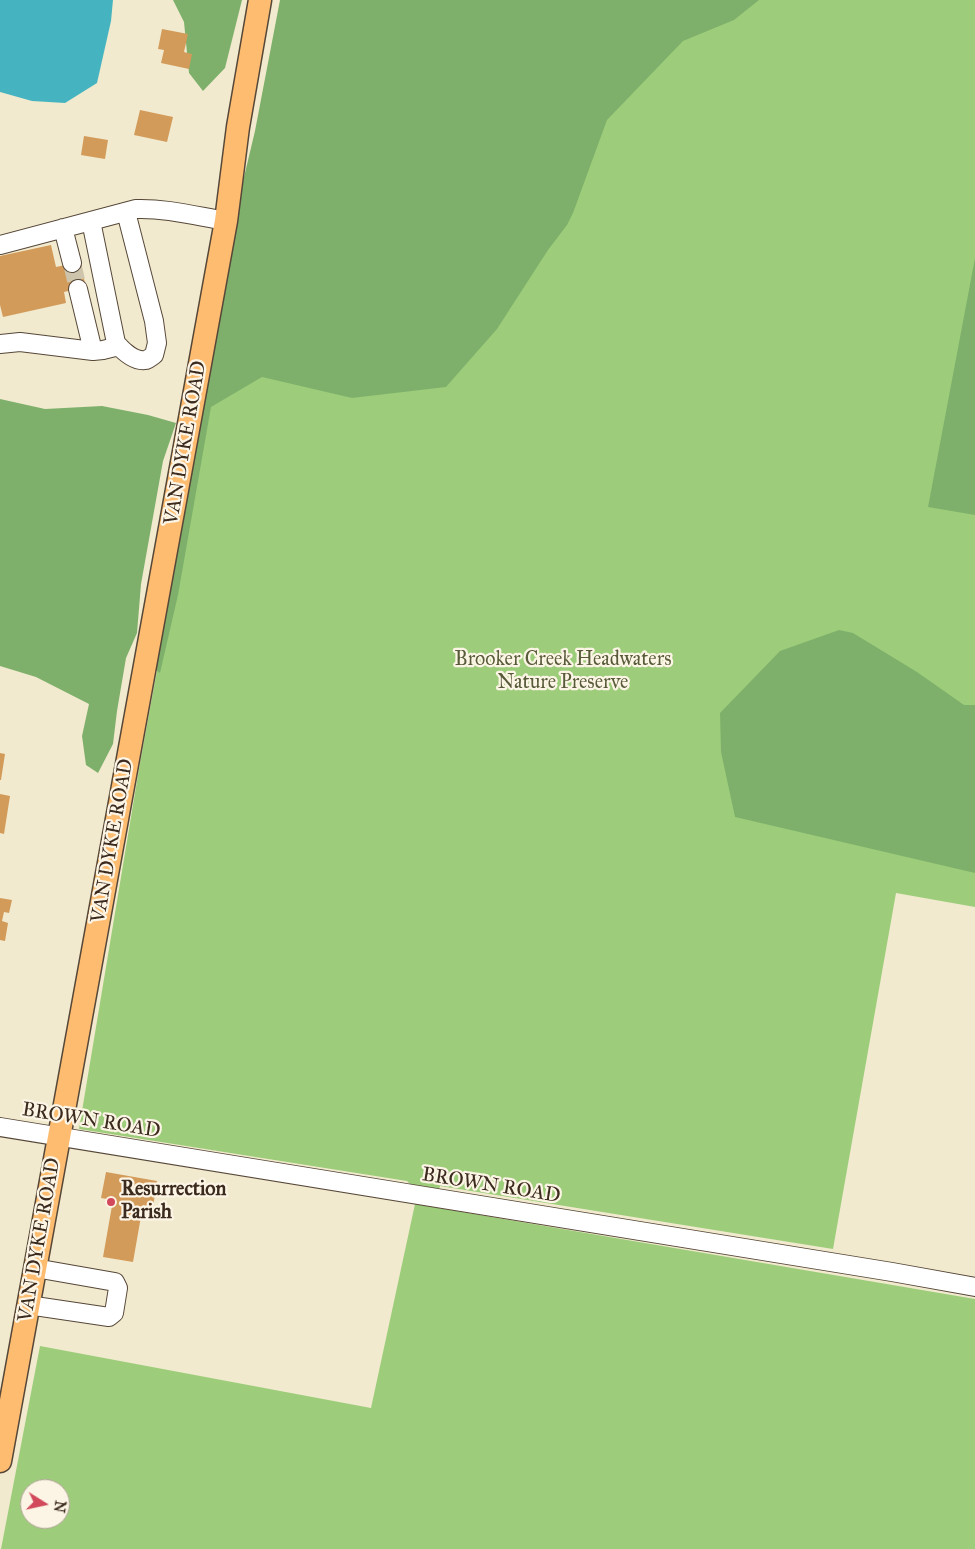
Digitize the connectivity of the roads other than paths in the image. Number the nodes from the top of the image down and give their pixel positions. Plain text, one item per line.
1 (260, 0) edge
2 (273, 0) edge
3 (126, 212) junction
4 (90, 221) junction
5 (226, 221) junction
6 (63, 228) junction
7 (0, 244) edge
8 (72, 263) tunnel mouth
9 (78, 289) tunnel mouth
10 (0, 344) edge
11 (119, 346) junction
12 (93, 351) junction
13 (0, 1127) edge
14 (59, 1137) junction
15 (35, 1268) junction
16 (975, 1287) edge
17 (28, 1305) junction
18 (0, 1461) edge

1 - 5 main road, VAN DYKE ROAD
2 - 5 main road, VAN DYKE ROAD
3 - 4 street
3 - 5 street
3 - 11 street
4 - 6 street
4 - 11 street
5 - 14 main road, VAN DYKE ROAD
6 - 7 street
6 - 8 street
9 - 12 street
10 - 12 street
11 - 12 street
13 - 14 street, BROWN ROAD
14 - 15 main road, VAN DYKE ROAD
14 - 16 street, BROWN ROAD
15 - 17 main road, VAN DYKE ROAD
15 - 17 street
17 - 18 main road, VAN DYKE ROAD

